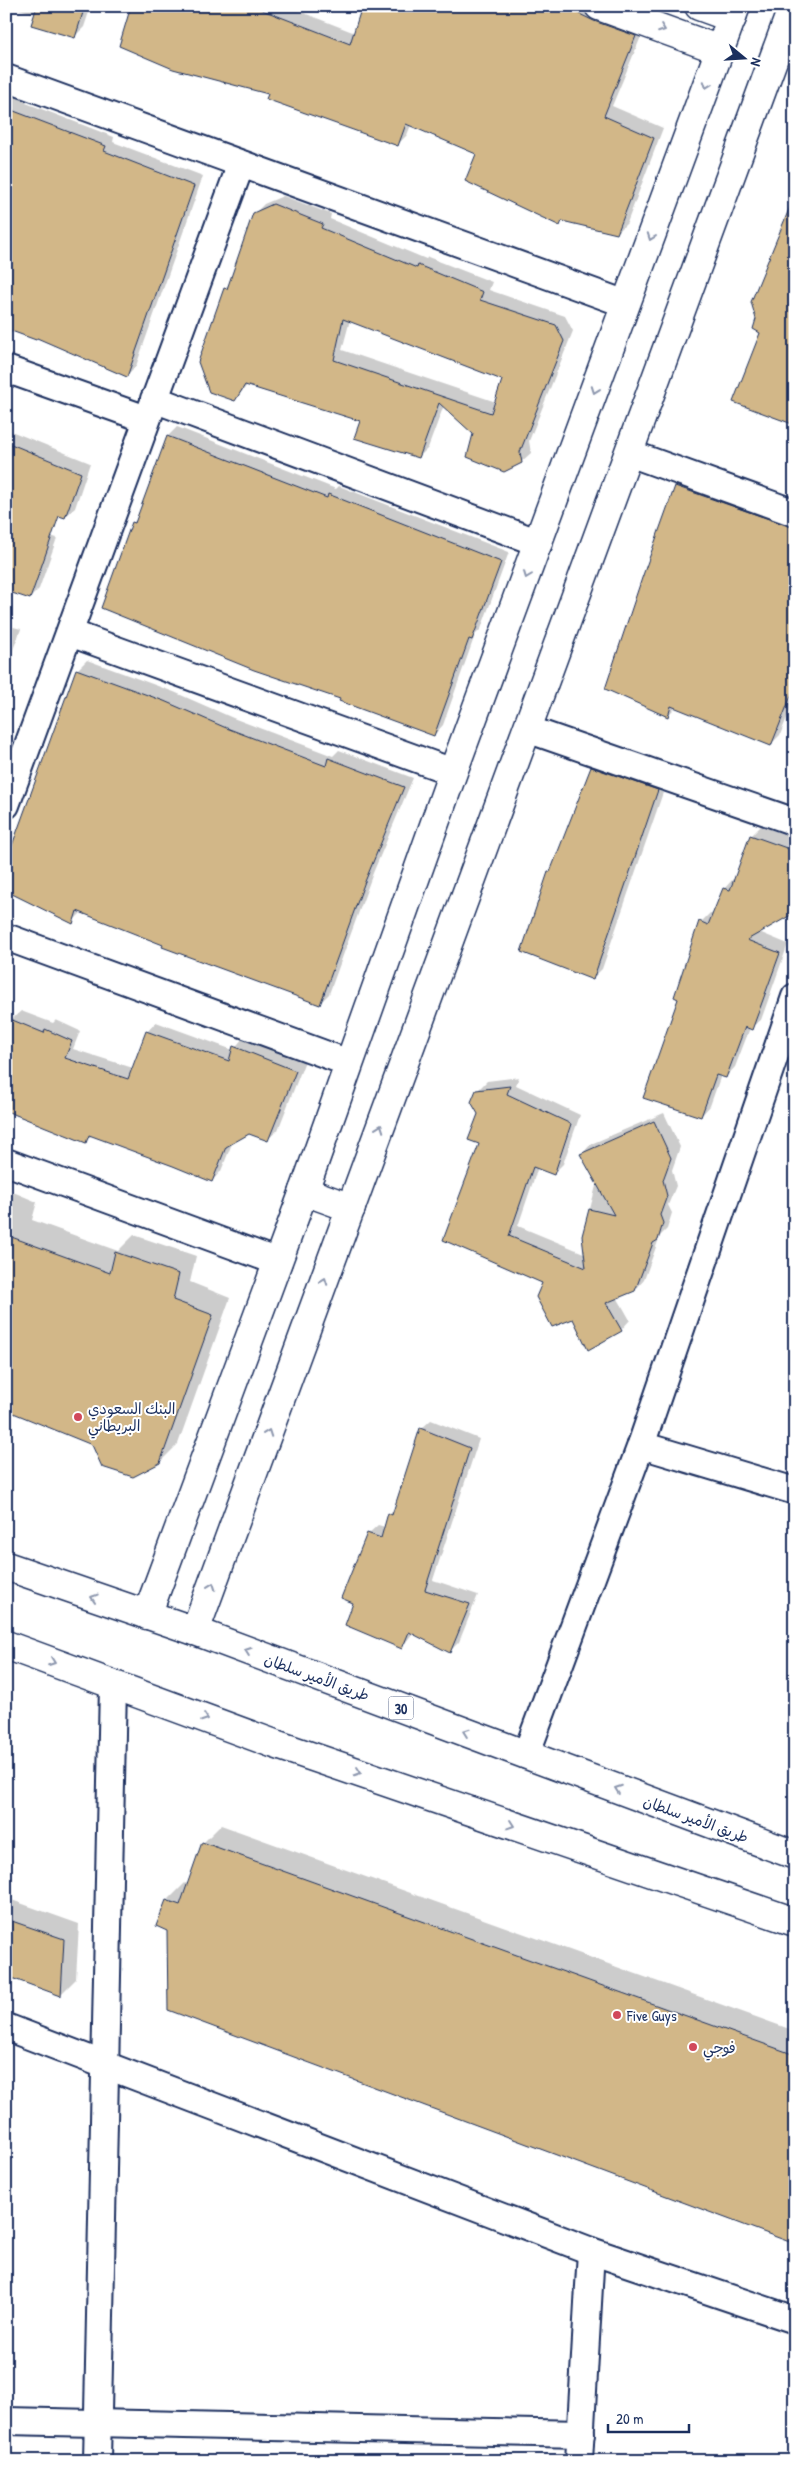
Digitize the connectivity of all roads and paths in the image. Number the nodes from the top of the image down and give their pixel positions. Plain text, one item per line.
1 (599, 6) edge
2 (699, 6) edge
3 (793, 6) edge
4 (734, 12) edge
5 (720, 50) junction
6 (6, 78) edge
7 (241, 164) junction
8 (626, 304) junction
9 (6, 369) edge
10 (150, 409) junction
11 (629, 453) junction
12 (795, 512) edge
13 (540, 543) junction
14 (70, 633) junction
15 (527, 729) junction
16 (454, 772) junction
17 (6, 804) edge
18 (795, 822) edge
19 (6, 937) edge
20 (795, 997) edge
21 (349, 1063) junction
22 (6, 1162) edge
23 (304, 1191) junction
24 (351, 1208) junction
25 (278, 1262) junction
26 (641, 1445) junction
27 (795, 1491) edge
28 (6, 1566) edge
29 (147, 1615) junction
30 (195, 1632) junction
31 (6, 1645) edge
32 (114, 1685) junction
33 (526, 1755) junction
34 (795, 1855) edge
35 (795, 1922) edge
36 (6, 2027) edge
37 (106, 2065) junction
38 (591, 2251) junction
39 (795, 2320) edge
40 (6, 2421) edge
41 (98, 2423) junction
42 (581, 2434) junction
43 (97, 2461) edge
44 (580, 2461) edge

1 -> 5 street
2 - 4 street
3 - 11 street
4 - 5 street
5 -> 8 street
6 - 7 street
7 - 8 street
7 - 10 street
8 -> 13 street
9 - 10 street
10 - 13 street
10 - 14 street
11 - 12 street
11 - 15 street
13 -> 16 street
14 - 16 street
14 - 17 street
15 - 18 street
24 -> 15 street
16 - 21 street
19 - 21 street
20 - 26 street
21 - 23 street
22 - 25 street
23 - 24 street
23 - 25 street
30 -> 24 street
25 - 29 street
26 - 27 street
26 - 33 street
29 -> 28 street, طريق الأمير سلطان / 30
29 - 30 street, طريق الأمير سلطان / 30
33 -> 30 street, طريق الأمير سلطان / 30
31 -> 32 street
32 -> 35 street
32 - 37 street
34 -> 33 street, طريق الأمير سلطان / 30
36 - 37 street
37 - 38 street
37 - 41 street
38 - 39 street
38 - 42 street
40 - 41 street
41 - 42 street
41 - 43 street
42 - 44 street

